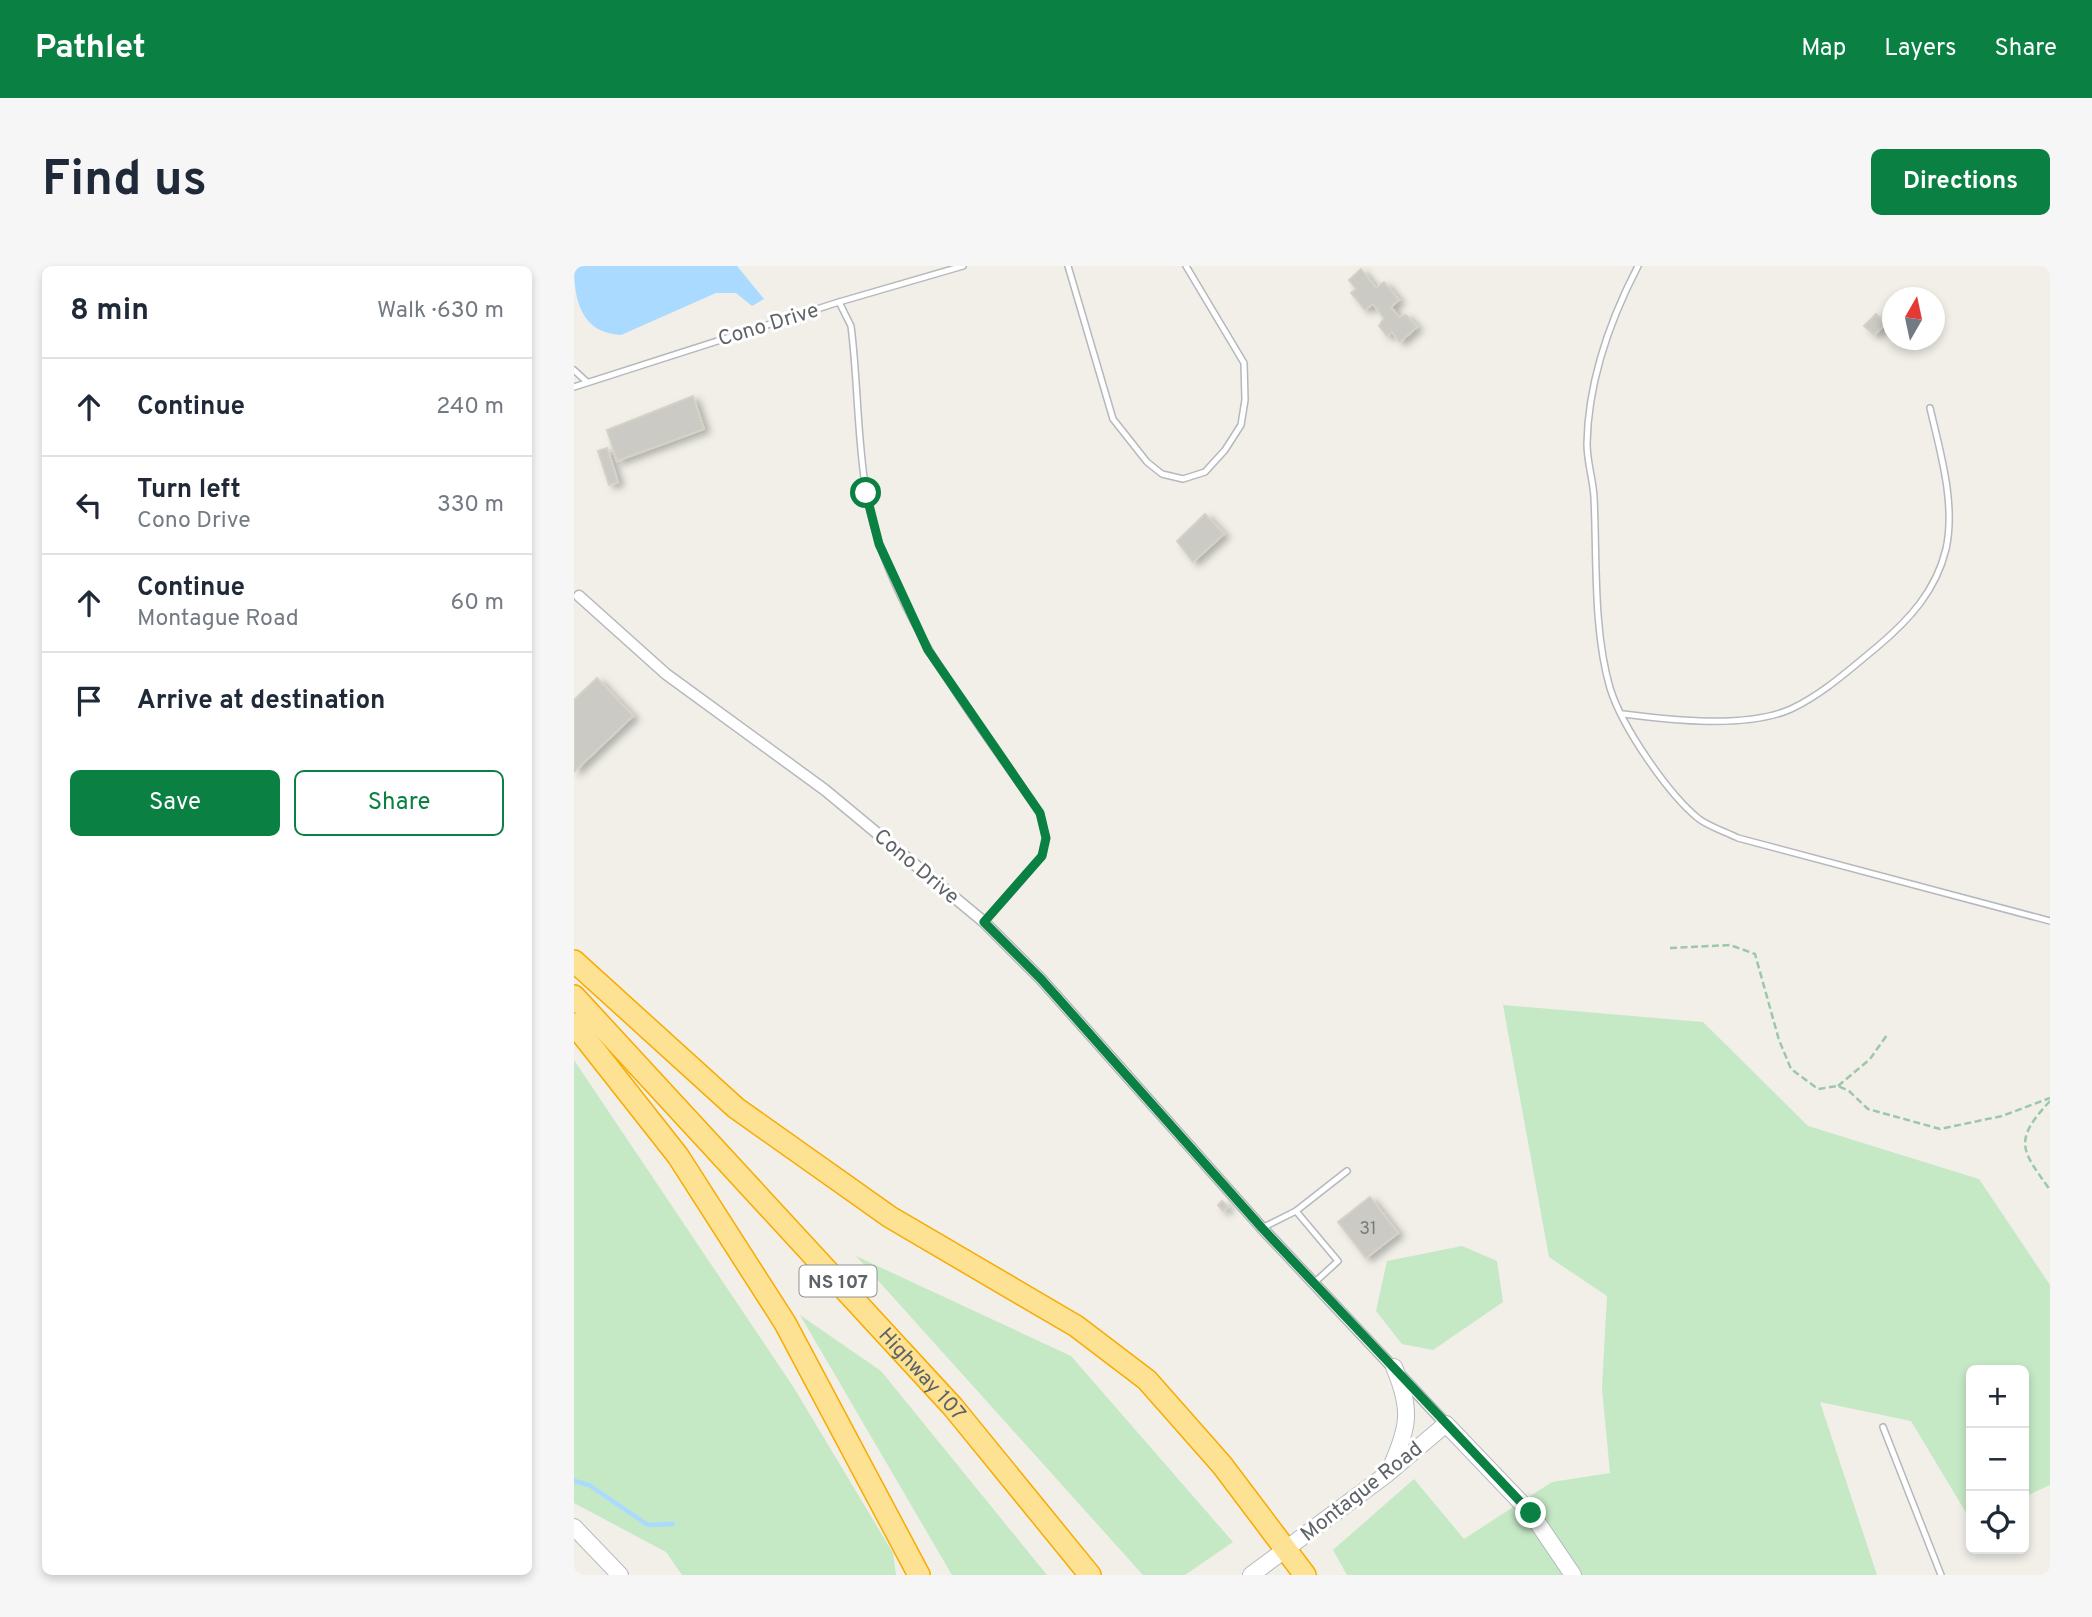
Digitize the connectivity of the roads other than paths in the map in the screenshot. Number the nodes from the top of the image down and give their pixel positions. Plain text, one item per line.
1 (963, 266) edge
2 (1068, 266) edge
3 (1186, 266) edge
4 (1638, 266) edge
5 (839, 302) junction
6 (574, 370) edge
7 (587, 382) junction
8 (574, 387) edge
9 (1930, 408) dead end
10 (576, 594) edge
11 (1623, 714) junction
12 (2050, 921) edge
13 (984, 922) junction
14 (574, 961) edge
15 (574, 996) edge
16 (574, 1024) edge
17 (1347, 1171) dead end
18 (1296, 1211) junction
19 (1262, 1228) junction
20 (1314, 1283) junction
21 (1394, 1367) junction
22 (1446, 1424) junction
23 (1883, 1427) dead end
24 (1387, 1474) junction
25 (574, 1527) edge
26 (1285, 1549) junction
27 (620, 1575) edge
28 (919, 1575) edge
29 (1090, 1575) edge
30 (1251, 1575) edge
31 (1305, 1575) edge
32 (1573, 1575) edge
33 (1941, 1575) edge

1 - 5 lane, Cono Drive
2 - 3 lane
4 - 11 lane
5 - 7 lane, Cono Drive
5 - 13 lane
6 - 7 lane
7 - 8 lane, Cono Drive
9 - 11 lane
10 - 13 street, Cono Drive
11 - 12 lane
13 - 19 street, Cono Drive
14 - 26 highway
15 - 29 highway, Highway 107 / NS 107
16 - 28 highway
17 - 18 lane
18 - 19 lane
18 - 20 lane
19 - 20 street, Cono Drive
20 - 21 street, Cono Drive
21 - 22 street, Cono Drive
21 - 24 street
22 - 24 street, Montague Road
22 - 32 street
23 - 33 lane
24 - 26 street, Montague Road
25 - 27 street
26 - 30 street, Montague Road
26 - 31 highway

